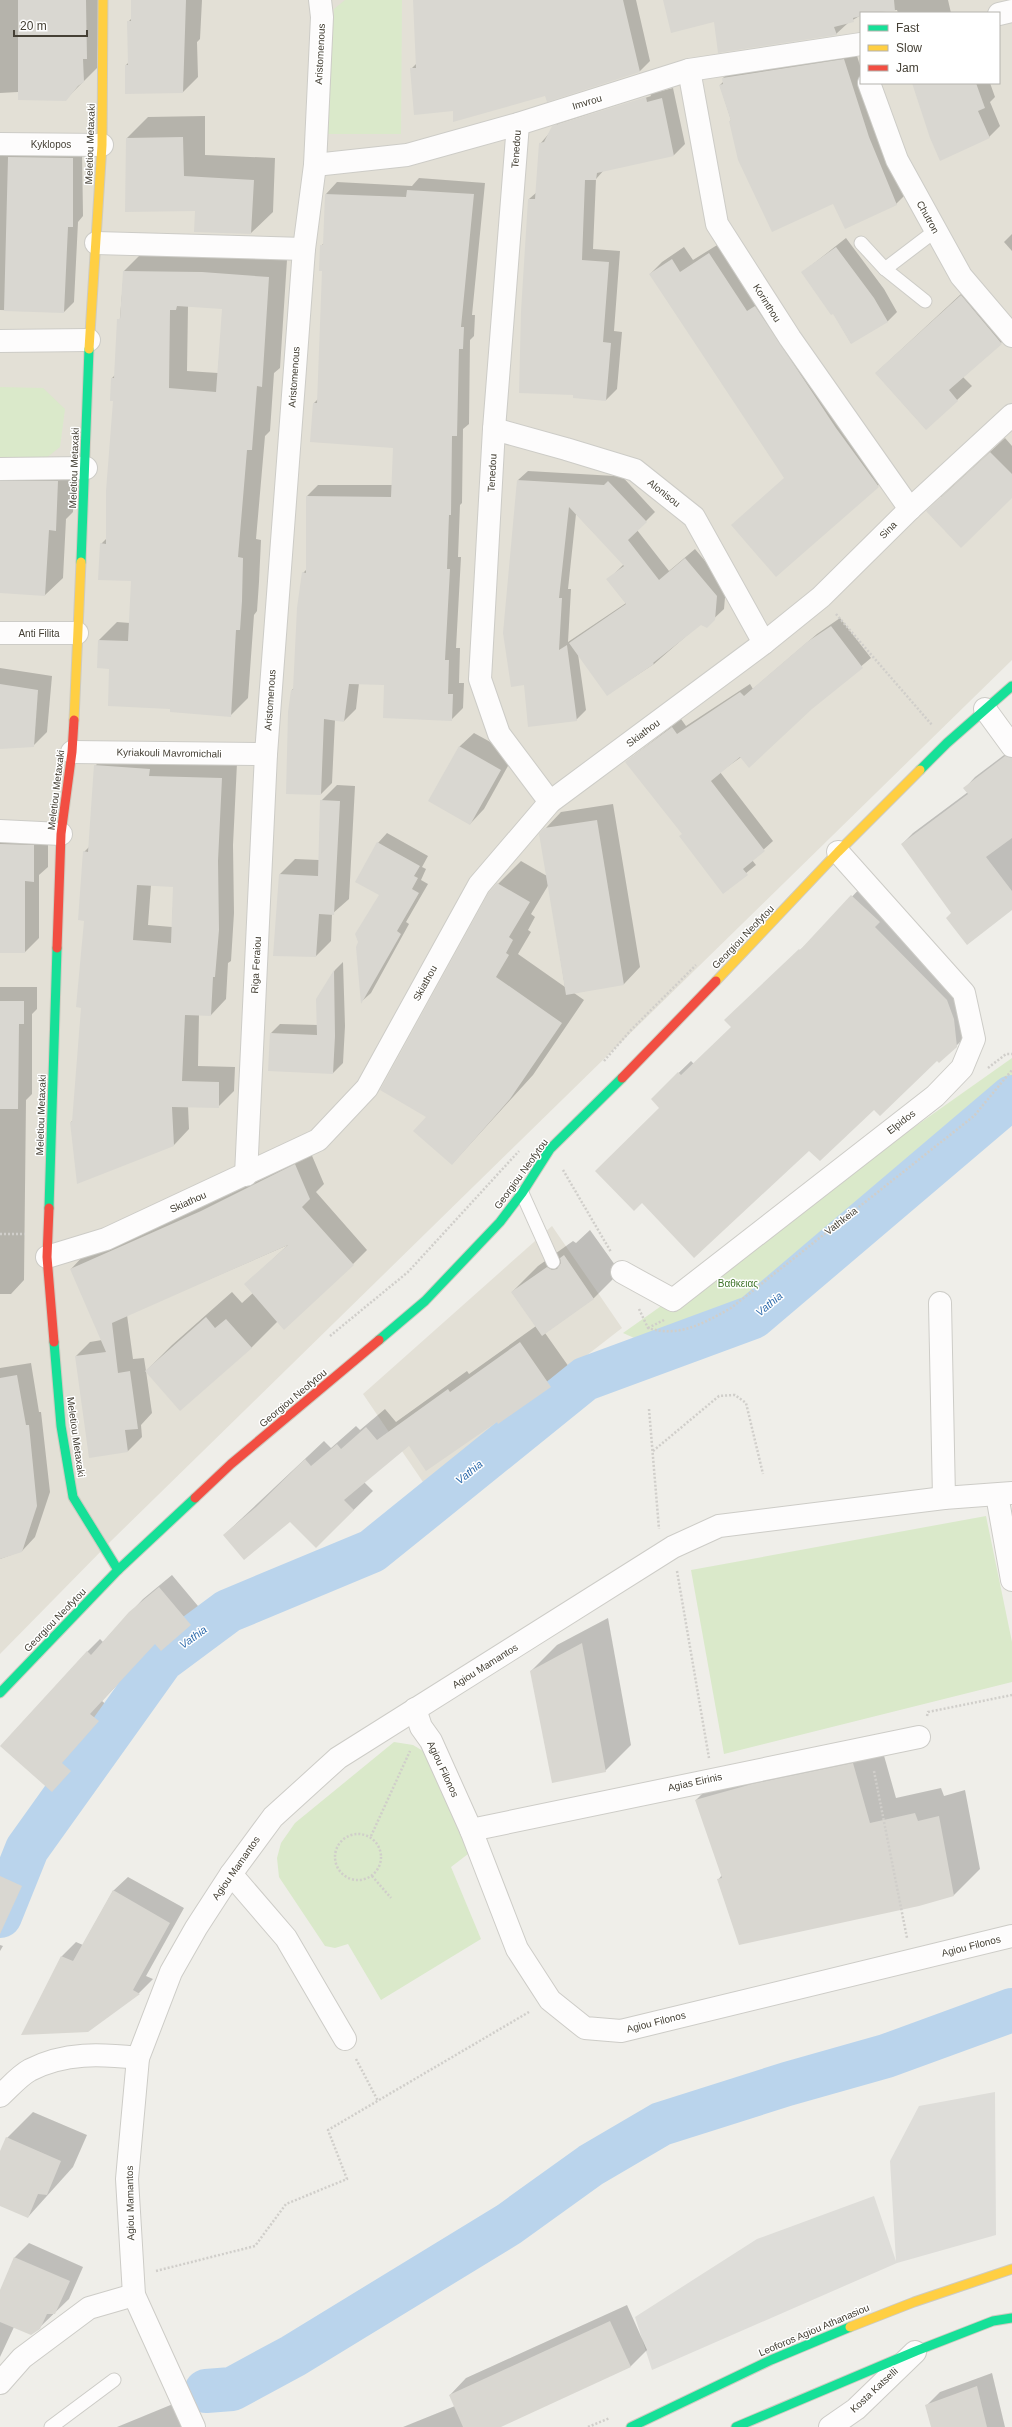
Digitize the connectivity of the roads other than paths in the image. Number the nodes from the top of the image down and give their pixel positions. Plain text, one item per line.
1 (103, 0) edge
2 (320, 0) edge
3 (1012, 11) edge
4 (1000, 14) edge
5 (859, 50) edge
6 (689, 70) junction
7 (869, 84) edge
8 (518, 124) junction
9 (0, 144) edge
10 (102, 145) junction
11 (314, 165) junction
12 (936, 231) junction
13 (96, 243) junction
14 (861, 243) dead end
15 (304, 249) junction
16 (885, 269) junction
17 (925, 301) dead end
18 (1012, 336) edge
19 (89, 340) junction
20 (0, 341) edge
21 (1012, 415) edge
22 (494, 430) junction
23 (86, 468) junction
24 (0, 469) edge
25 (910, 508) junction
26 (0, 633) edge
27 (77, 633) junction
28 (764, 643) junction
29 (1012, 686) edge
30 (985, 709) junction
31 (1012, 746) edge
32 (72, 752) junction
33 (266, 754) junction
34 (550, 802) junction
35 (0, 831) edge
36 (61, 834) junction
37 (838, 852) junction
38 (246, 1175) junction
39 (522, 1193) junction
40 (47, 1257) junction
41 (553, 1262) dead end
42 (622, 1272) road end
43 (940, 1303) dead end
44 (1005, 1494) edge
45 (944, 1498) junction
46 (118, 1570) junction
47 (1012, 1580) edge
48 (0, 1693) edge
49 (418, 1718) junction
50 (919, 1737) road end
51 (471, 1830) junction
52 (231, 1874) junction
53 (1012, 1936) edge
54 (345, 2039) road end
55 (138, 2058) junction
56 (0, 2096) edge
57 (1012, 2269) edge
58 (134, 2286) junction
59 (1012, 2318) edge
60 (916, 2351) junction
61 (114, 2380) dead end
62 (0, 2383) edge
63 (51, 2427) edge
64 (194, 2427) edge
65 (631, 2427) edge
66 (736, 2427) edge
67 (830, 2427) edge

1 - 10 street, Meletiou Metaxaki
2 - 11 street, Aristomenous
3 - 4 street
5 - 6 street, Imvrou
6 - 8 street, Imvrou
6 - 25 street, Korinthou
7 - 12 street, Chutron
8 - 11 street, Imvrou
8 - 22 street, Tenedou
9 - 10 street, Kyklopos
10 - 13 street, Meletiou Metaxaki
11 - 15 street, Aristomenous
12 - 16 lane
12 - 18 street, Chutron
13 - 15 street
13 - 19 street, Meletiou Metaxaki
14 - 16 lane
15 - 33 street, Aristomenous
16 - 17 lane
19 - 20 street
19 - 23 street, Meletiou Metaxaki
21 - 25 street, Sina
22 - 28 street, Alonisou
22 - 34 street, Tenedou
23 - 24 street
23 - 27 street, Meletiou Metaxaki
25 - 28 street, Sina
26 - 27 street, Anti Filita
27 - 32 street, Meletiou Metaxaki
28 - 34 street, Skiathou
29 - 30 street, Georgiou Neofytou
30 - 31 street
30 - 37 street, Georgiou Neofytou
32 - 33 street, Kyriakouli Mavromichali
32 - 36 street, Meletiou Metaxaki
33 - 38 street, Riga Feraiou
34 - 38 street, Skiathou
35 - 36 street
36 - 40 street, Meletiou Metaxaki
37 - 39 street, Georgiou Neofytou
37 - 42 street, Elpidos
38 - 40 street, Skiathou
39 - 41 lane
39 - 46 street, Georgiou Neofytou
40 - 46 street, Meletiou Metaxaki
43 - 45 street
44 - 45 street, Agiou Mamantos
44 - 47 street
45 - 49 street, Agiou Mamantos
46 - 48 street, Georgiou Neofytou
49 - 51 street, Agiou Filonos
49 - 52 street, Agiou Mamantos
50 - 51 street, Agias Eirinis
51 - 53 street, Agiou Filonos
52 - 54 street
52 - 55 street, Agiou Mamantos
55 - 56 street
55 - 58 street, Agiou Mamantos
57 - 65 street, Leoforos Agiou Athanasiou
58 - 62 street
58 - 64 street, Agiou Mamantos
59 - 60 street
60 - 66 street
60 - 67 street, Kosta Katselli
61 - 63 lane

